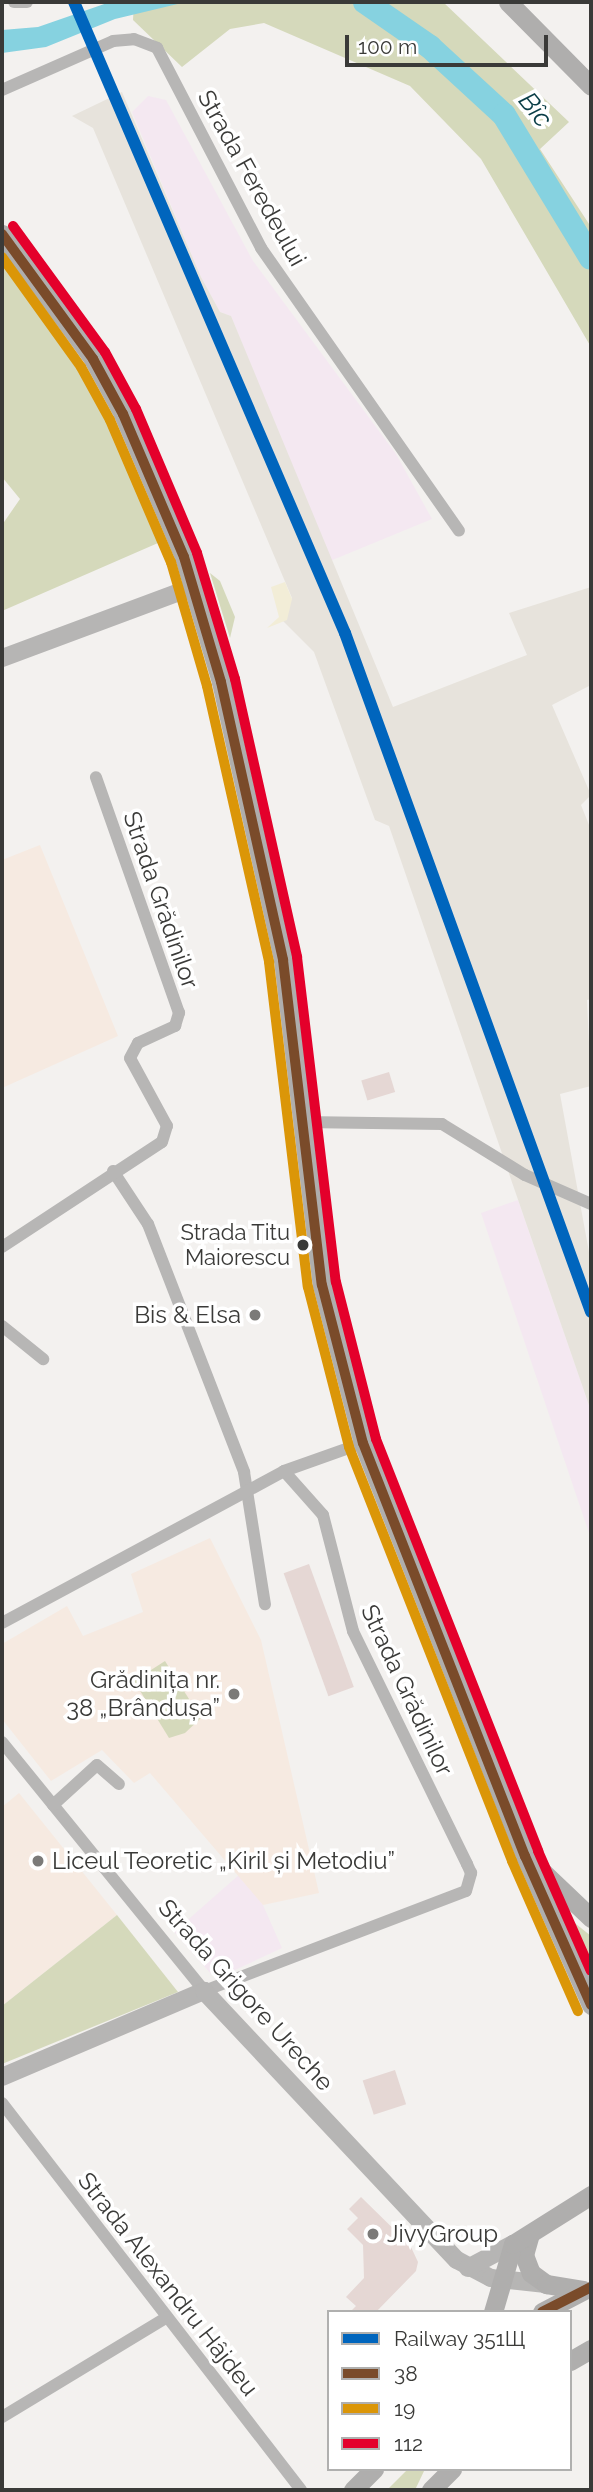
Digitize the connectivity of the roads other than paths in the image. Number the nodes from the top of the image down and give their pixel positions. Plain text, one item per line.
1 (14, 2) edge
2 (26, 2) edge
3 (508, 2) edge
4 (591, 86) edge
5 (2, 90) edge
6 (2, 234) edge
7 (459, 531) dead end
8 (193, 587) junction
9 (2, 658) edge
10 (96, 777) dead end
11 (303, 1122) junction
12 (113, 1171) junction
13 (591, 1204) edge
14 (2, 1247) edge
15 (2, 1326) edge
16 (43, 1359) dead end
17 (363, 1443) junction
18 (284, 1471) junction
19 (246, 1491) junction
20 (265, 1604) dead end
21 (2, 1623) edge
22 (2, 1742) edge
23 (119, 1784) dead end
24 (53, 1805) junction
25 (525, 1856) junction
26 (591, 1918) edge
27 (204, 1991) junction
28 (591, 2005) edge
29 (2, 2077) edge
30 (2, 2103) edge
31 (591, 2195) edge
32 (530, 2234) junction
33 (513, 2244) junction
34 (468, 2268) junction
35 (499, 2280) junction
36 (546, 2284) junction
37 (587, 2289) edge
38 (551, 2308) edge
39 (493, 2310) edge
40 (167, 2317) junction
41 (572, 2345) edge
42 (591, 2349) edge
43 (572, 2351) edge
44 (572, 2360) edge
45 (2, 2417) edge
46 (371, 2471) edge
47 (435, 2471) edge
48 (450, 2471) edge
49 (301, 2490) edge
50 (353, 2490) edge
51 (429, 2490) edge

1 - 2 street
3 - 4 main road
5 - 7 street, Strada Feredeului
6 - 8 main road
8 - 9 street
8 - 11 main road
10 - 12 street, Strada Grădinilor
11 - 13 street
11 - 17 main road
12 - 14 street
12 - 19 street
15 - 16 street
17 - 18 street
17 - 25 main road
18 - 19 street
18 - 27 street, Strada Grădinilor
19 - 20 street
19 - 21 street
22 - 24 street, Strada Grigore Ureche
23 - 24 street
24 - 27 street, Strada Grigore Ureche
25 - 26 main road
25 - 28 main road
27 - 29 street
27 - 34 street, Strada Grigore Ureche
30 - 40 street, Strada Alexandru Hâjdeu
31 - 32 main road
32 - 33 main road
32 - 36 main road
33 - 34 street
33 - 35 main road
34 - 35 street, Strada Grigore Ureche
35 - 36 street, Strada Grigore Ureche
35 - 39 main road
36 - 37 main road
37 - 38 main road
40 - 45 street
40 - 49 street, Strada Alexandru Hâjdeu
41 - 42 main road
42 - 43 main road
42 - 44 main road
46 - 50 main road
47 - 51 main road
48 - 51 main road

